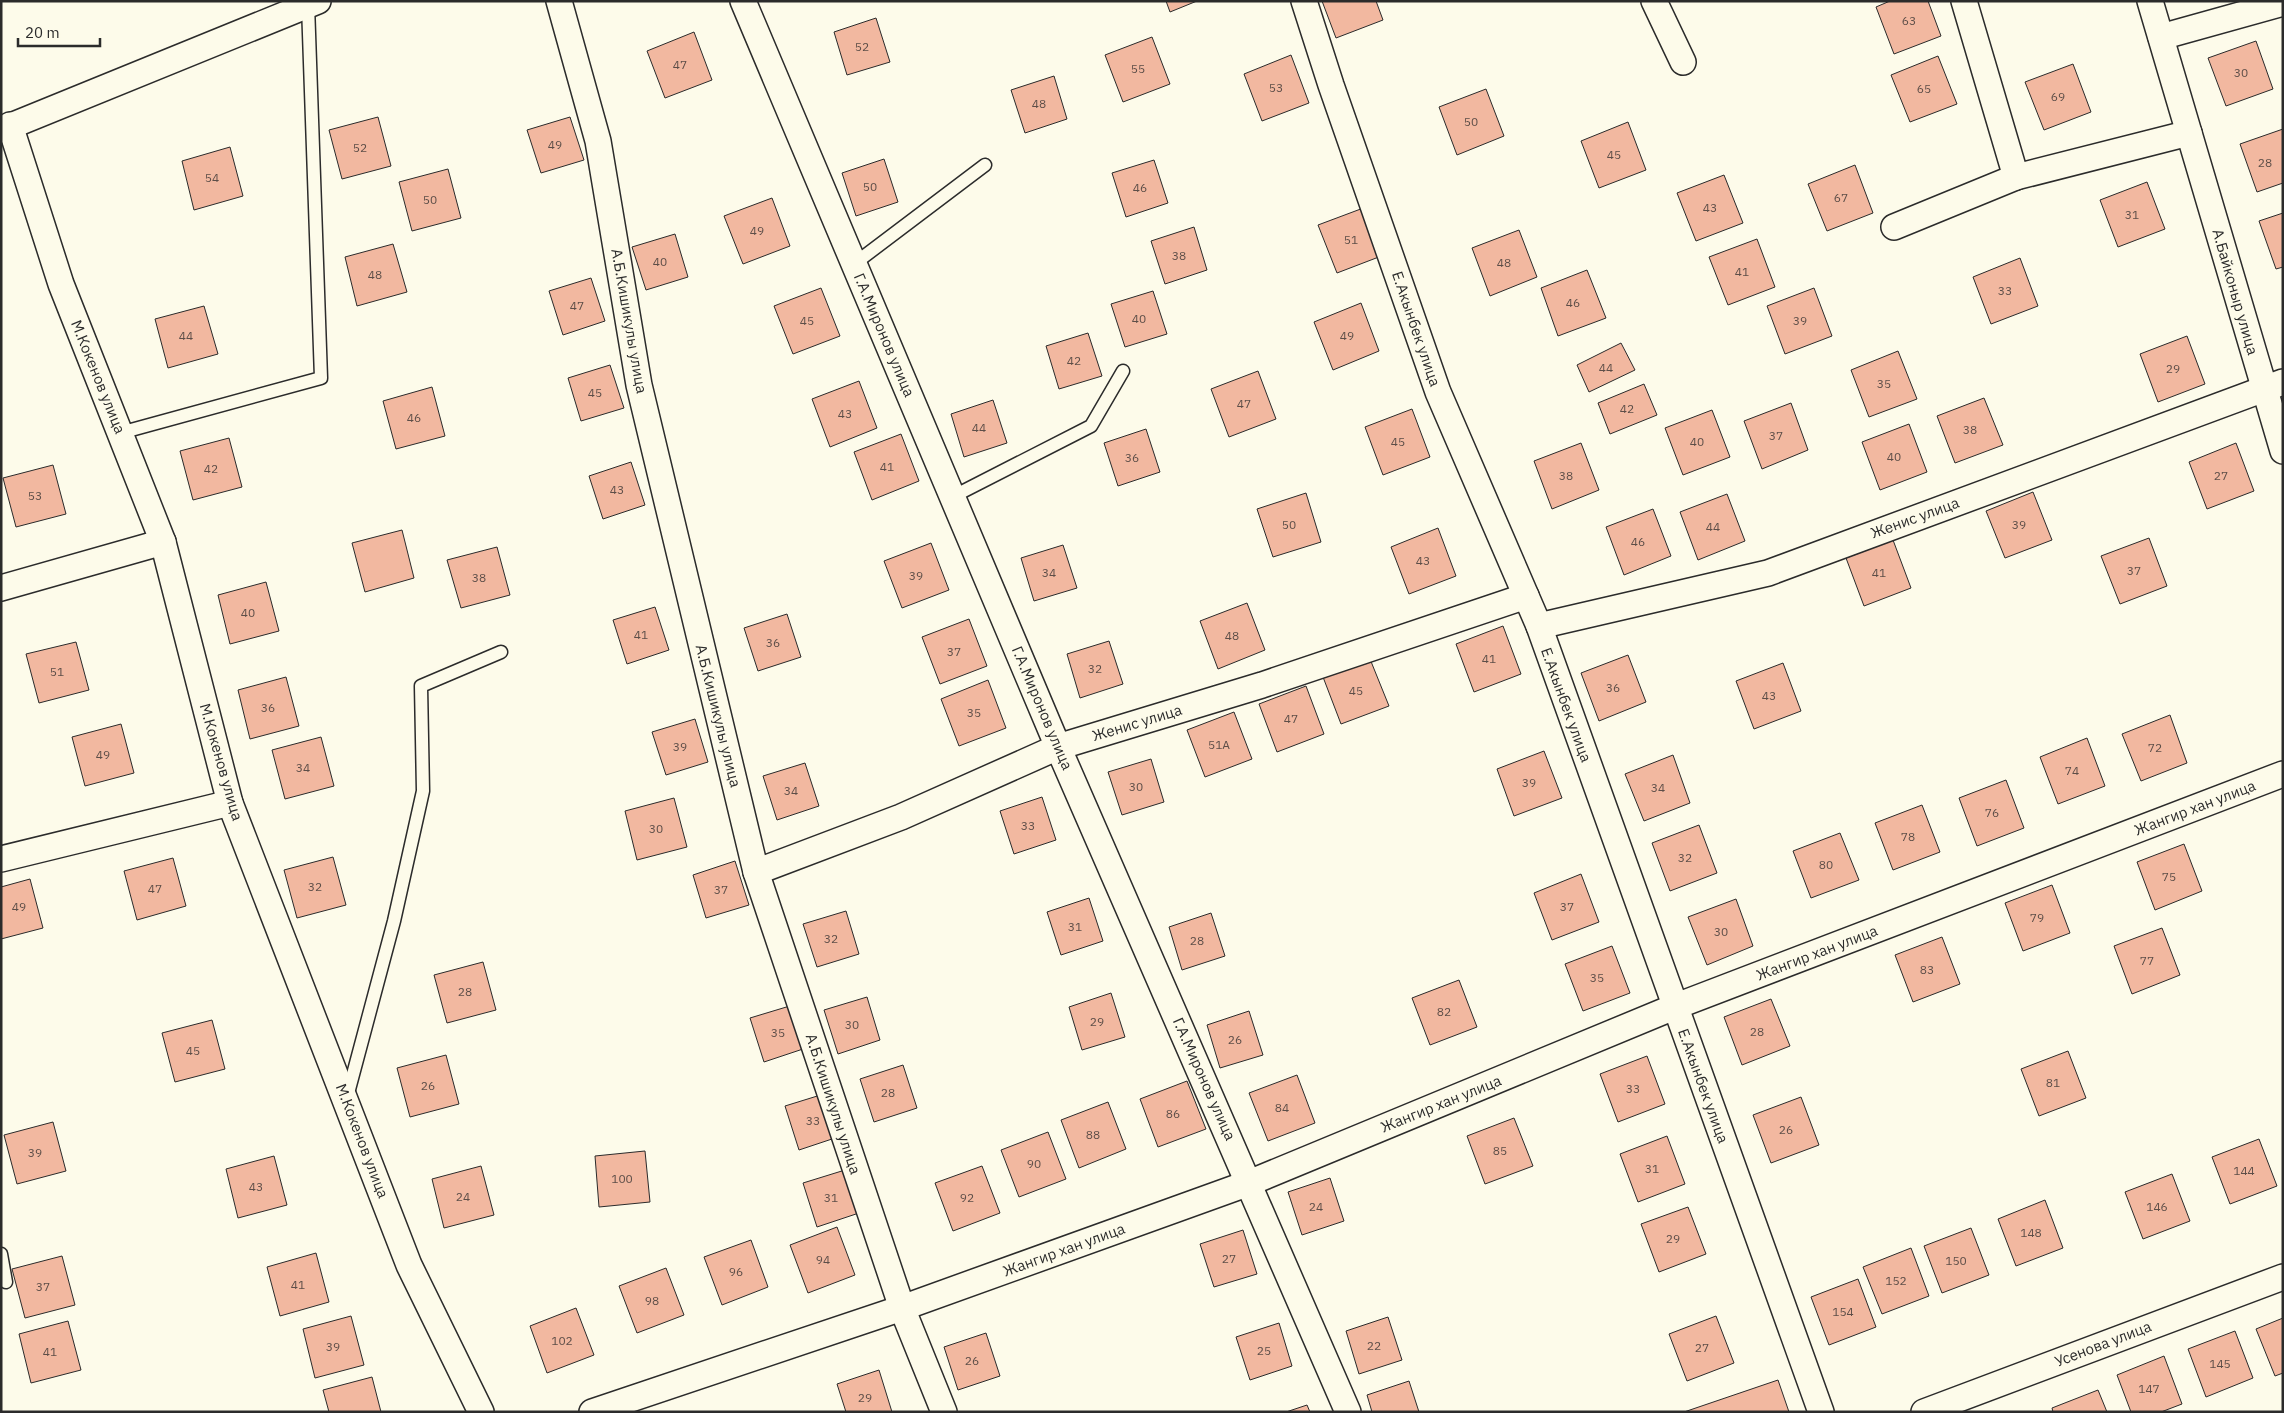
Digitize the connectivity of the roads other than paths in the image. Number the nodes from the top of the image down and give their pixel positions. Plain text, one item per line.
1 (560, 1) edge
2 (743, 1) edge
3 (1304, 1) edge
4 (1654, 1) edge
5 (1964, 1) edge
6 (2150, 1) edge
7 (313, 3) edge
8 (2283, 3) edge
9 (2161, 38) junction
10 (1683, 62) dead end
11 (6, 128) edge
12 (2189, 133) junction
13 (985, 166) dead end
14 (2016, 177) junction
15 (1894, 227) dead end
16 (854, 264) junction
17 (1122, 371) dead end
18 (2273, 385) edge
19 (120, 433) junction
20 (2283, 451) edge
21 (952, 497) junction
22 (163, 542) junction
23 (1, 588) edge
24 (1526, 596) junction
25 (1538, 626) junction
26 (501, 652) dead end
27 (1058, 747) junction
28 (2283, 774) edge
29 (230, 803) junction
30 (1, 859) edge
31 (756, 872) junction
32 (1674, 1007) junction
33 (346, 1100) junction
34 (1250, 1183) junction
35 (1, 1254) edge
36 (2283, 1277) edge
37 (6, 1282) dead end
38 (902, 1308) junction
39 (481, 1412) edge
40 (592, 1412) edge
41 (944, 1412) edge
42 (1348, 1412) edge
43 (1821, 1412) edge
44 (1924, 1412) edge

1 - 31 street, А.Б.Кишикулы улица
2 - 16 street, Г.А.Миронов улица
3 - 24 street, Е.Акынбек улица
4 - 10 street
5 - 14 street
6 - 9 street, А.Байконыр улица
7 - 11 street
7 - 19 lane
8 - 9 street
9 - 12 street, А.Байконыр улица
11 - 19 street, М.Кокенов улица
12 - 14 street
12 - 18 street, А.Байконыр улица
13 - 16 lane
14 - 15 street
16 - 21 street, Г.А.Миронов улица
17 - 21 lane
18 - 20 street, А.Байконыр улица
18 - 25 street, Женис улица
19 - 22 street, М.Кокенов улица
21 - 27 street, Г.А.Миронов улица
22 - 23 street
22 - 29 street, М.Кокенов улица
24 - 25 street, Е.Акынбек улица
24 - 27 street, Женис улица
25 - 32 street, Е.Акынбек улица
26 - 33 lane
27 - 31 street, Женис улица
27 - 34 street, Г.А.Миронов улица
28 - 32 street, Жангир хан улица
29 - 30 street
29 - 33 street, М.Кокенов улица
31 - 38 street, А.Б.Кишикулы улица
32 - 34 street, Жангир хан улица
32 - 43 street, Е.Акынбек улица
33 - 39 street, М.Кокенов улица
34 - 38 street, Жангир хан улица
34 - 42 street, Г.А.Миронов улица
35 - 37 lane
36 - 44 street, Усенова улица
38 - 40 street, Жангир хан улица
38 - 41 street, А.Б.Кишикулы улица

